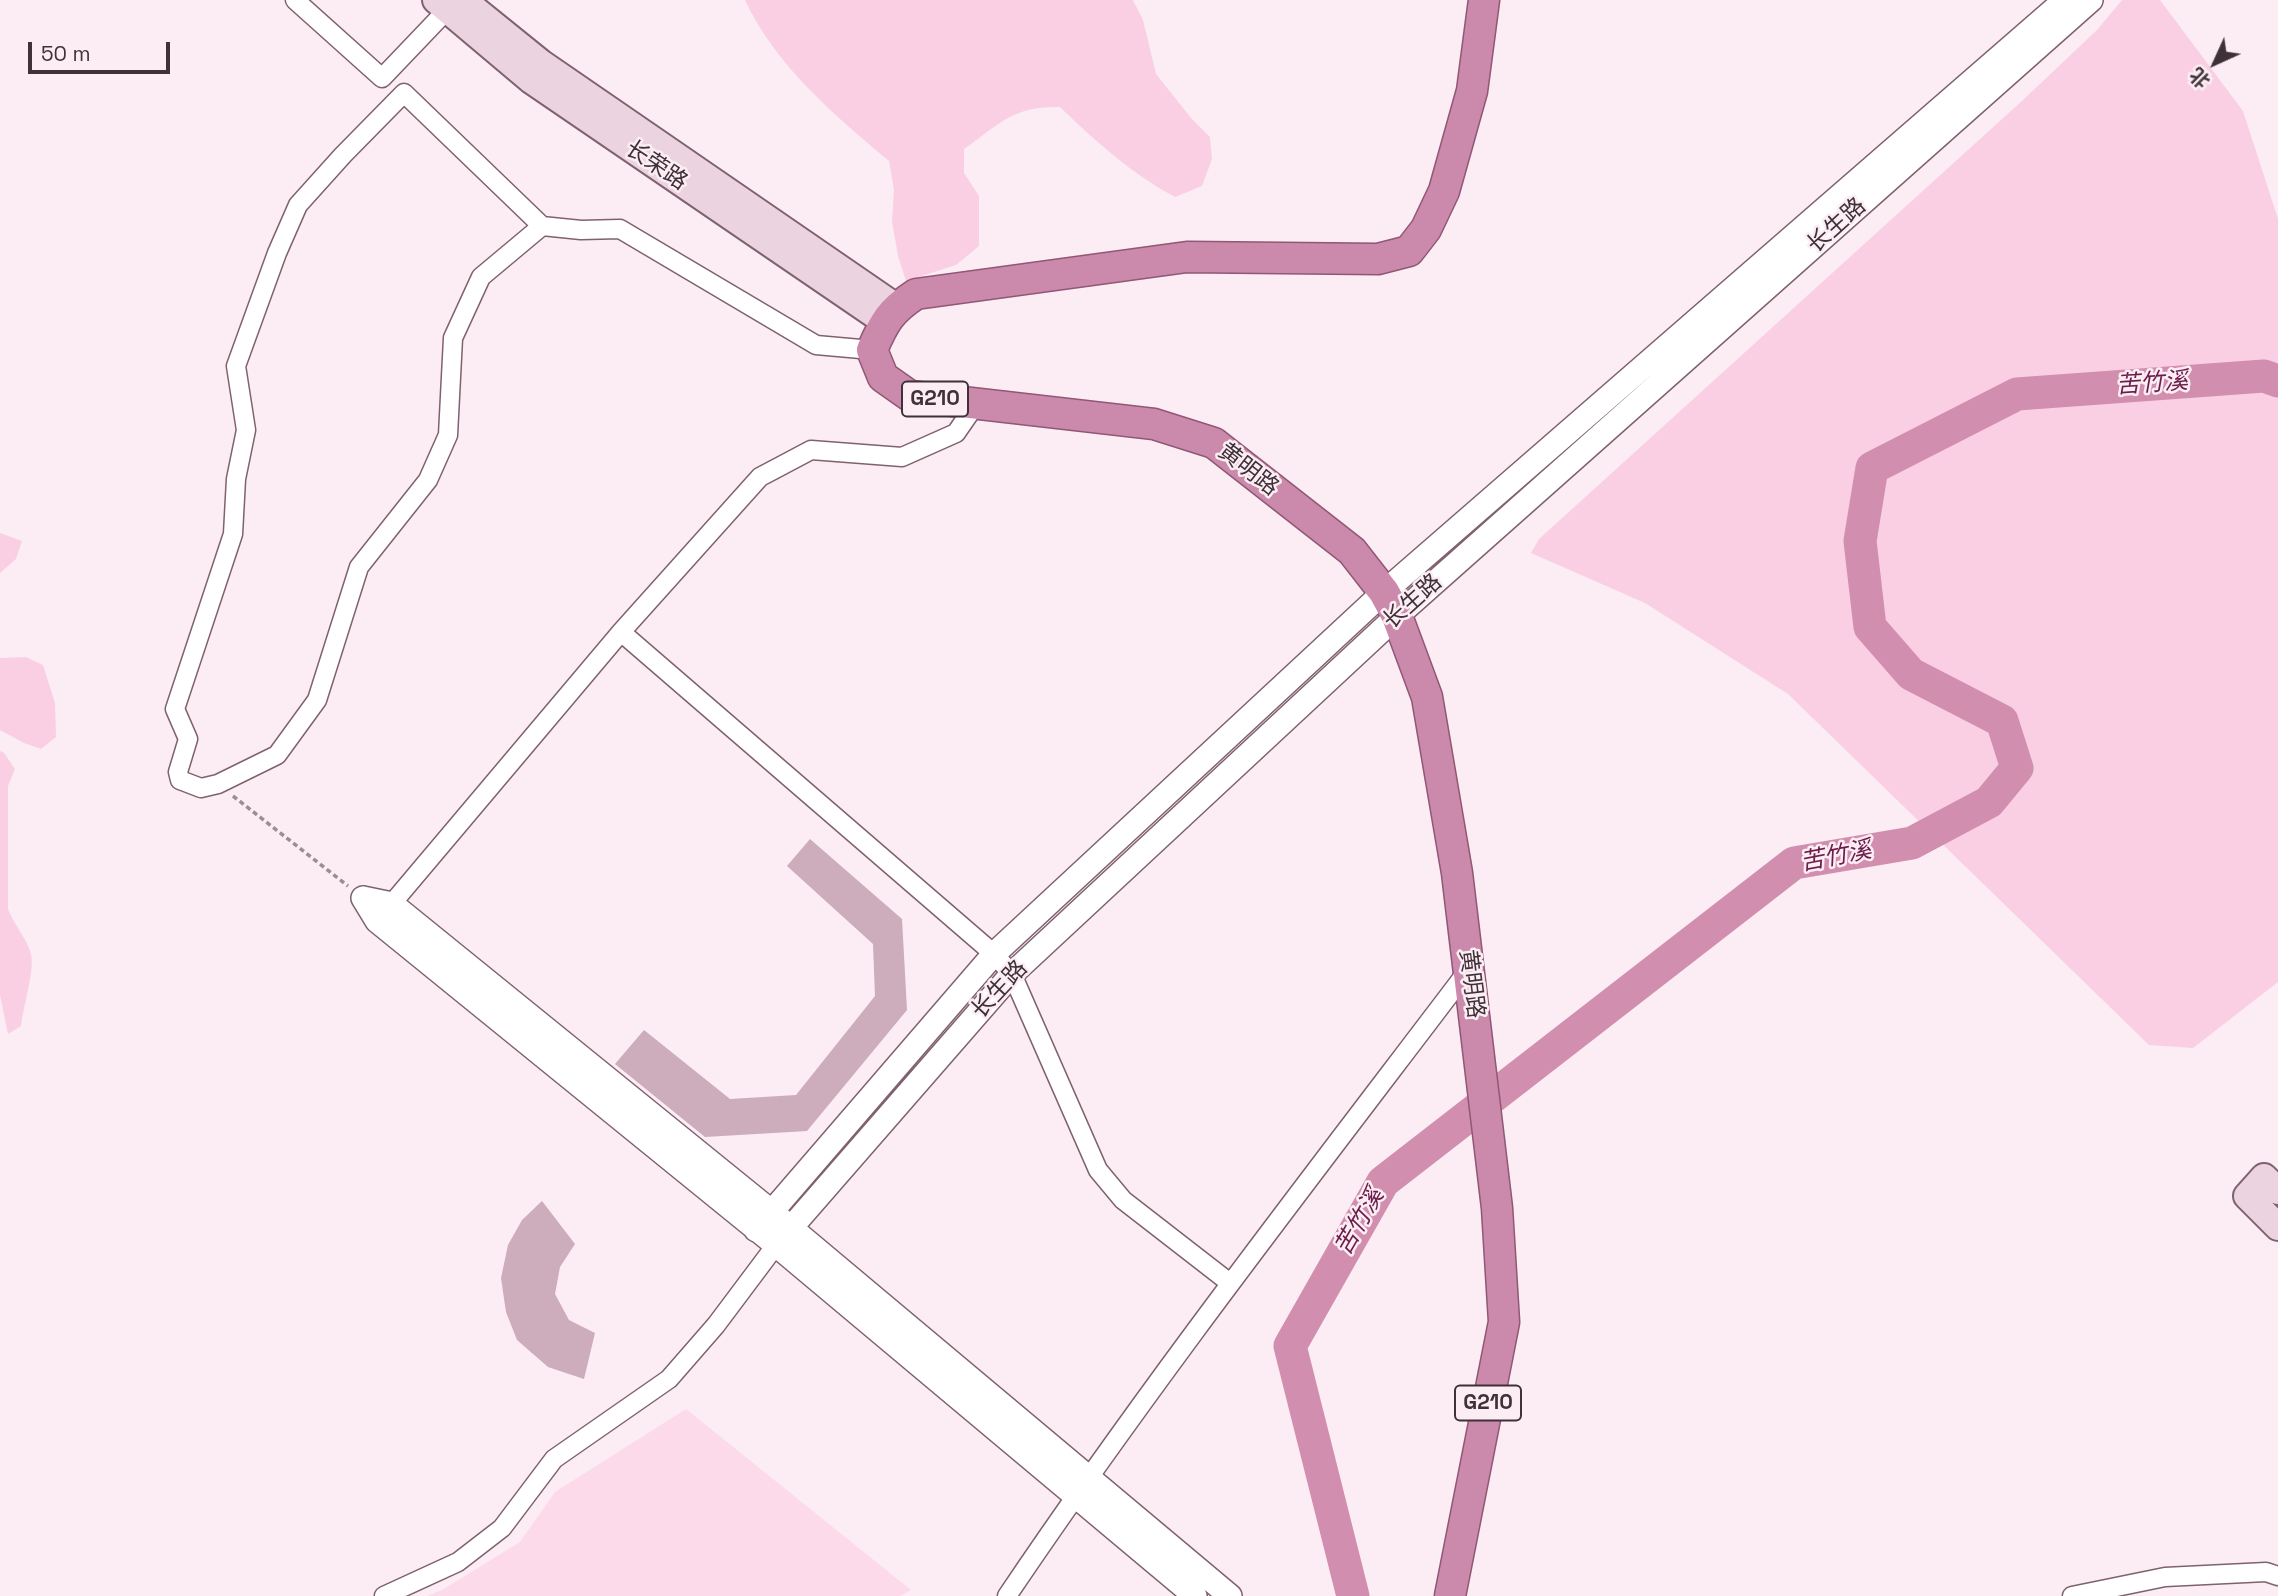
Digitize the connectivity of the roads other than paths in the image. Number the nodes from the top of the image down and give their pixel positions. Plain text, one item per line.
1 (295, 0) edge
2 (1484, 0) edge
3 (2065, 0) edge
4 (2091, 0) edge
5 (448, 4) edge
6 (542, 226) junction
7 (890, 314) junction
8 (872, 350) junction
9 (976, 404) junction
10 (1390, 604) junction
11 (621, 632) junction
12 (363, 898) road end
13 (384, 912) junction
14 (994, 954) junction
15 (1012, 974) junction
16 (1470, 980) junction
17 (2263, 1188) edge
18 (772, 1212) junction
19 (2278, 1227) edge
20 (756, 1230) junction
21 (783, 1237) junction
22 (1230, 1283) junction
23 (1081, 1486) junction
24 (2278, 1576) edge
25 (384, 1596) edge
26 (1007, 1596) edge
27 (1195, 1596) edge
28 (1230, 1596) edge
29 (1450, 1596) edge
30 (2072, 1596) edge

1 - 5 street
2 - 7 highway
3 - 10 street, 长生路
4 - 10 street, 长生路
5 - 7 main road, 长荣路
6 - 6 street
6 - 8 street
7 - 8 highway
8 - 9 highway, 黄明路 / G210
9 - 10 highway, 黄明路 / G210
9 - 11 street
10 - 14 street, 长生路
10 - 15 street, 长生路
10 - 16 highway, 黄明路 / G210
11 - 13 street
11 - 14 street
12 - 13 street
13 - 18 street
13 - 20 street
14 - 15 street
14 - 18 street, 长生路
15 - 21 street, 长生路
15 - 22 street
16 - 22 street
16 - 29 highway, 黄明路 / G210
17 - 19 main road
18 - 20 street, 长生路
18 - 21 street
20 - 21 street
21 - 23 street
21 - 25 street
22 - 23 street
23 - 26 street
23 - 27 street
23 - 28 street
24 - 30 street

